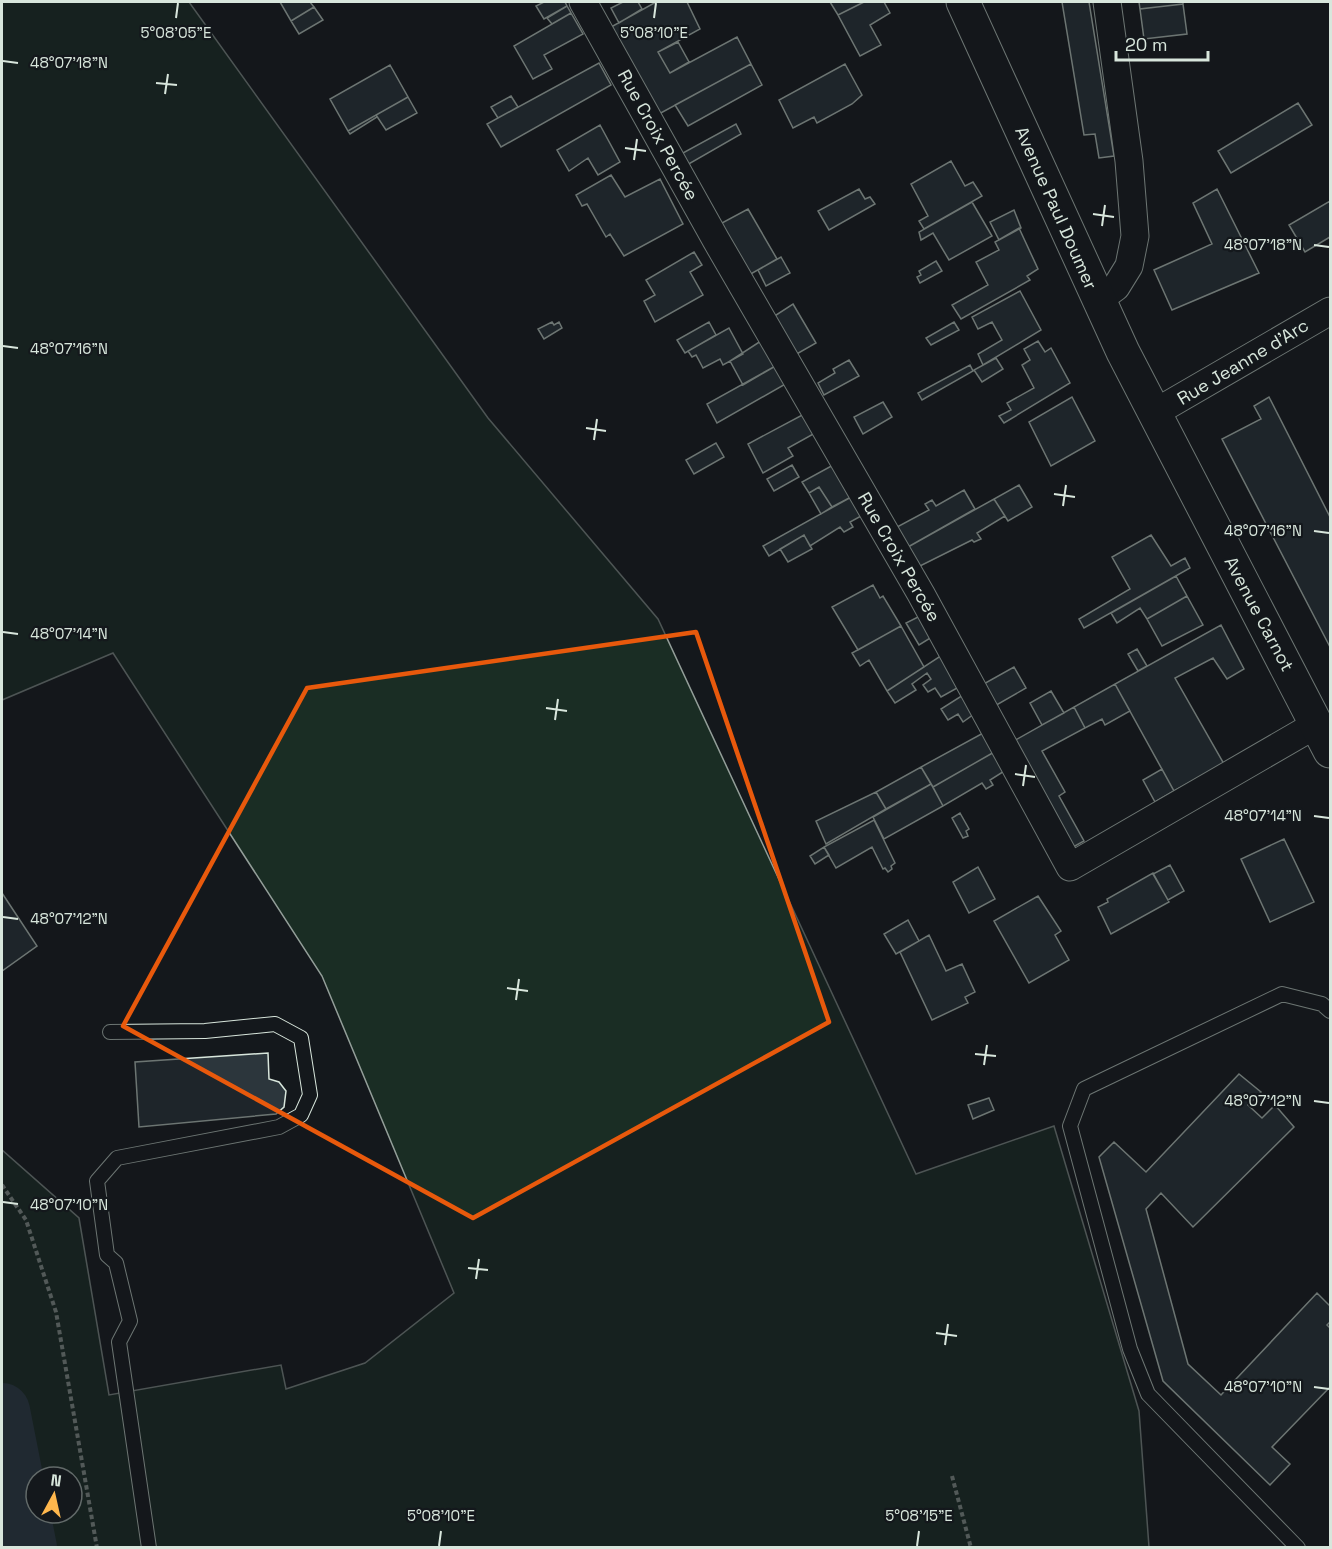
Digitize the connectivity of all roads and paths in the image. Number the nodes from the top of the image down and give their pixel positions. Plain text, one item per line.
1 (583, 2) edge
2 (963, 2) edge
3 (1107, 2) edge
4 (1098, 300) junction
5 (1330, 310) edge
6 (1156, 412) junction
7 (1324, 737) edge
8 (1330, 1011) edge
9 (110, 1032) dead end
10 (2, 1185) edge
11 (952, 1476) dead end
12 (97, 1548) edge
13 (149, 1548) edge
14 (971, 1548) edge
15 (1298, 1548) edge

1 - 7 street, Rue Croix Percée
2 - 4 main road, Avenue Paul Doumer
3 - 4 street
4 - 6 main road, Avenue Paul Doumer
5 - 6 street, Rue Jeanne d'Arc
6 - 7 main road, Avenue Carnot
8 - 15 lane
9 - 13 lane
10 - 12 path
11 - 14 path

